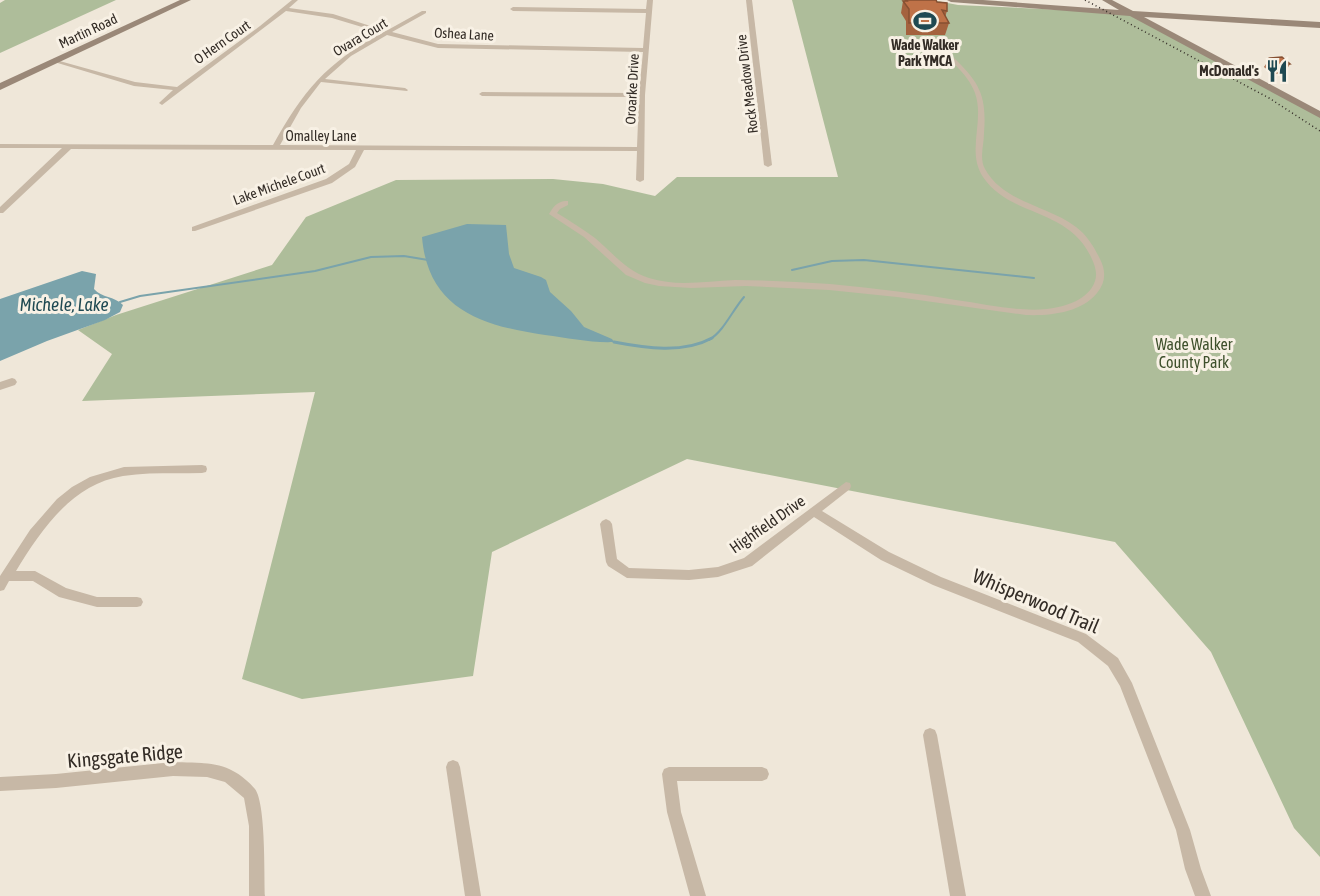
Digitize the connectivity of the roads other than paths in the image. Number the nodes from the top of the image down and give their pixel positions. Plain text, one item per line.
1 (187, 0) edge
2 (296, 0) edge
3 (650, 0) edge
4 (749, 0) edge
5 (951, 0) edge
6 (1106, 0) edge
7 (285, 9) junction
8 (513, 9) dead end
9 (650, 10) junction
10 (424, 12) dead end
11 (1130, 13) junction
12 (1162, 16) junction
13 (1299, 24) junction
14 (1320, 25) edge
15 (1157, 28) junction
16 (389, 33) junction
17 (933, 40) dead end
18 (646, 50) junction
19 (54, 61) junction
20 (320, 80) junction
21 (0, 87) edge
22 (179, 88) junction
23 (405, 90) dead end
24 (482, 94) dead end
25 (642, 95) junction
26 (162, 103) dead end
27 (1320, 115) edge
28 (0, 146) edge
29 (68, 147) junction
30 (275, 148) junction
31 (361, 148) junction
32 (641, 149) junction
33 (768, 165) dead end
34 (640, 180) dead end
35 (566, 203) dead end
36 (0, 211) edge
37 (195, 229) dead end
38 (12, 382) dead end
39 (0, 386) edge
40 (202, 469) dead end
41 (846, 486) dead end
42 (814, 512) junction
43 (606, 524) dead end
44 (3, 581) edge
45 (137, 602) dead end
46 (930, 735) dead end
47 (453, 767) dead end
48 (762, 774) dead end
49 (0, 784) edge
50 (257, 896) edge
51 (473, 896) edge
52 (698, 896) edge
53 (958, 896) edge
54 (1203, 896) edge

1 - 19 main road, Martin Road
2 - 7 street, O Hern Court
3 - 9 street, Oroarke Drive
4 - 33 street, Rock Meadow Drive
5 - 11 main road
6 - 11 main road
7 - 16 street, Oshea Lane
7 - 22 street, O Hern Court
8 - 9 street
9 - 18 street, Oroarke Drive
10 - 16 street, Ovara Court
11 - 12 main road
11 - 13 main road
11 - 15 main road
12 - 13 main road
12 - 15 main road
13 - 14 main road
15 - 27 main road
16 - 18 street, Oshea Lane
16 - 20 street, Ovara Court
17 - 35 street
18 - 25 street, Oroarke Drive
19 - 21 main road, Martin Road
19 - 22 street
20 - 23 street
20 - 30 street, Ovara Court
22 - 26 street, O Hern Court
24 - 25 street
25 - 32 street, Oroarke Drive
28 - 29 street, Omalley Lane
29 - 30 street, Omalley Lane
29 - 36 street
30 - 31 street, Omalley Lane
31 - 32 street, Omalley Lane
31 - 37 street, Lake Michele Court
32 - 34 street, Oroarke Drive
38 - 39 street
40 - 44 street
41 - 42 street, Highfield Drive
42 - 43 street, Highfield Drive
42 - 54 street, Whisperwood Trail
44 - 45 street
46 - 53 street
47 - 51 street
48 - 52 street
49 - 50 street, Kingsgate Ridge

